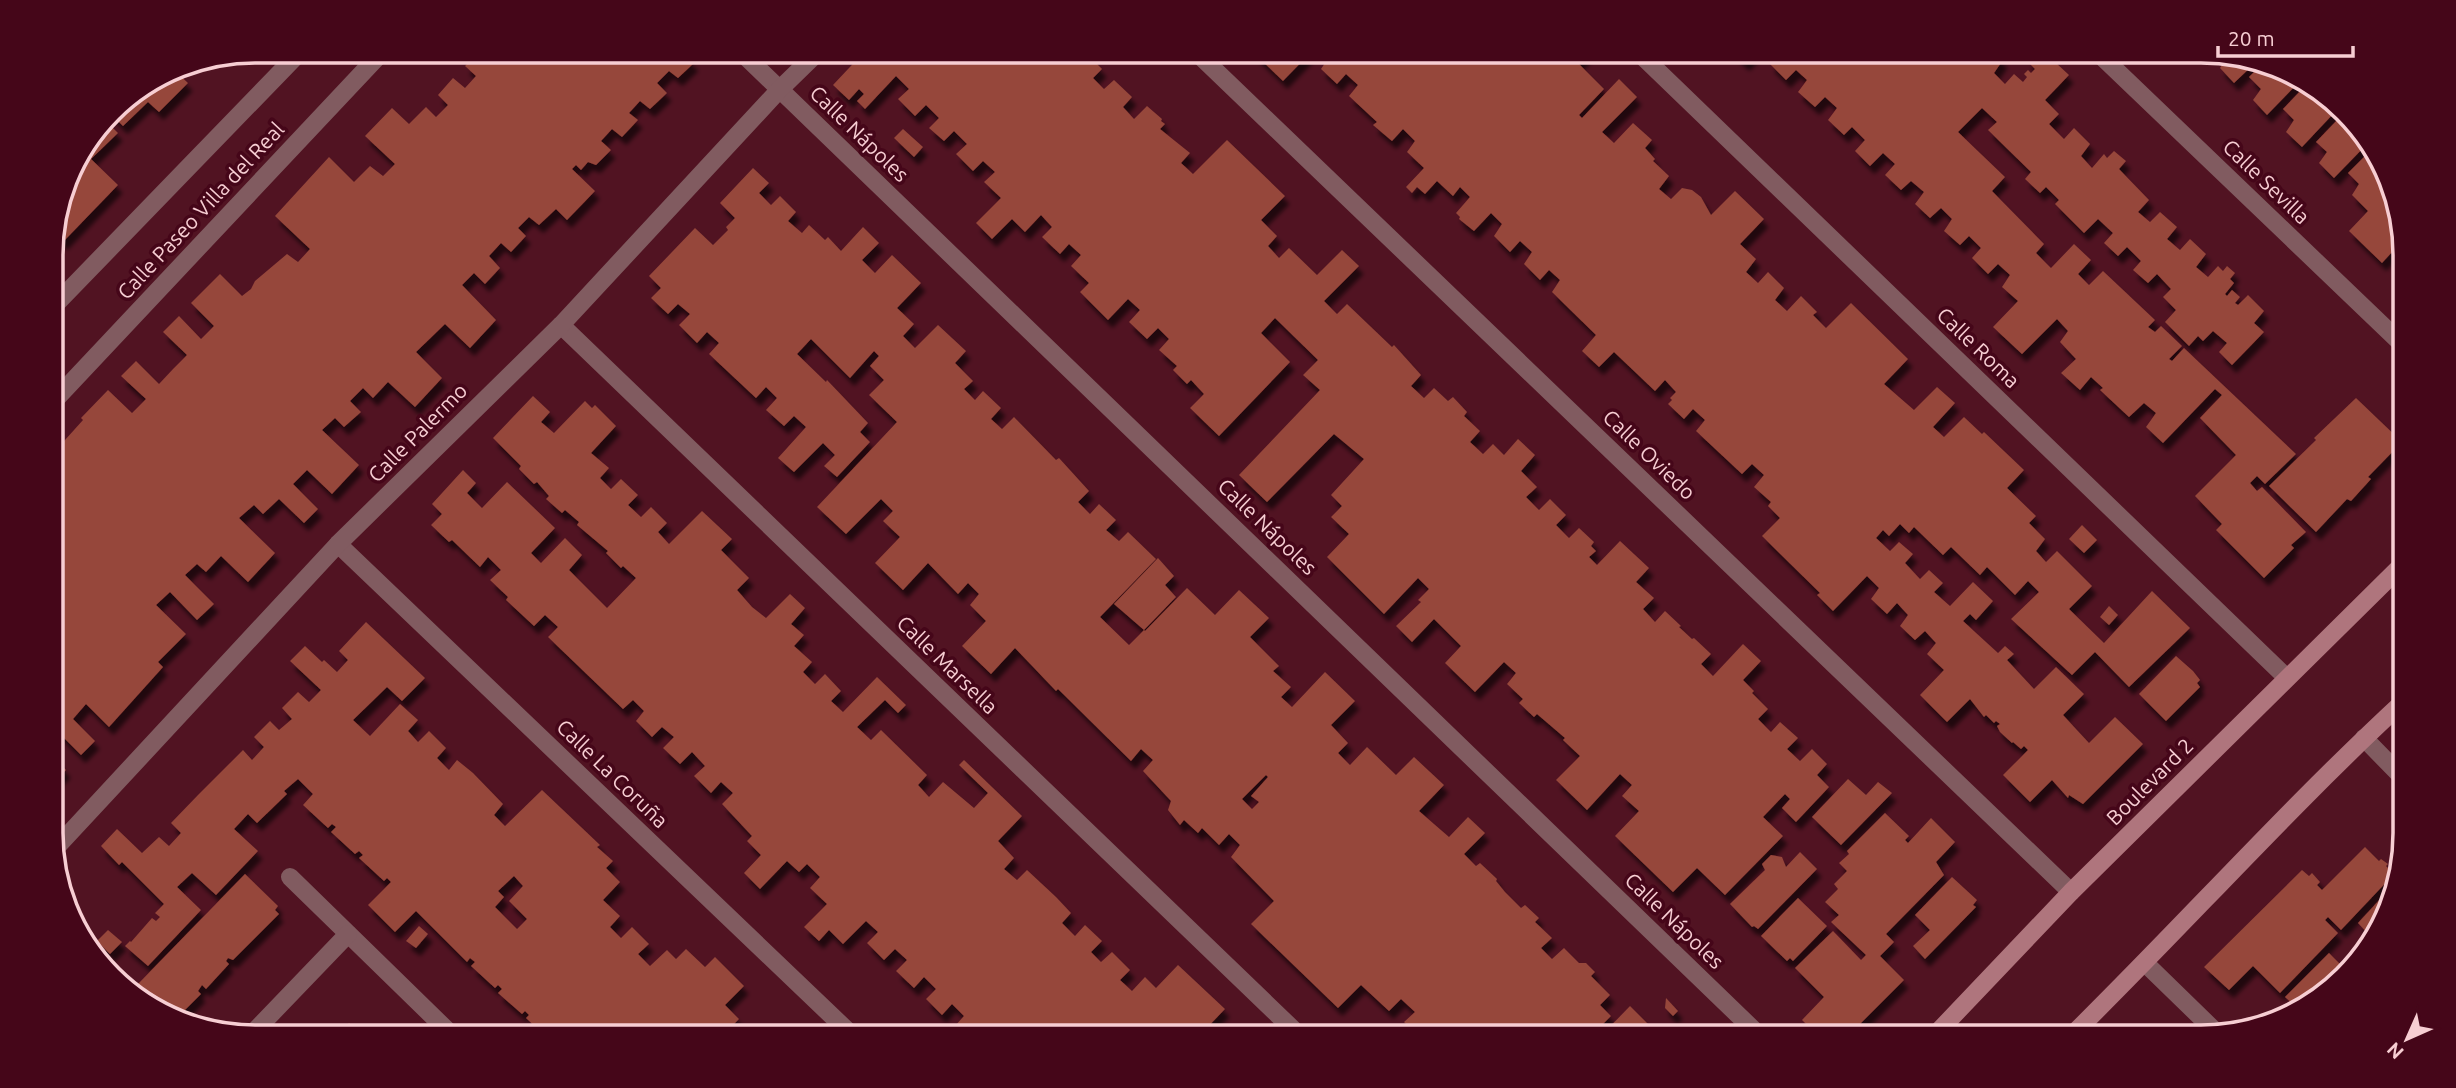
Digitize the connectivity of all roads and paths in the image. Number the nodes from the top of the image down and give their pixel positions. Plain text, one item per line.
1 (289, 63) edge
2 (372, 63) edge
3 (753, 63) edge
4 (807, 63) edge
5 (1207, 63) edge
6 (1649, 63) edge
7 (2109, 63) edge
8 (780, 89) junction
9 (63, 297) edge
10 (561, 325) junction
11 (2393, 335) edge
12 (63, 391) edge
13 (338, 544) junction
14 (2393, 575) edge
15 (2287, 678) junction
16 (2393, 711) edge
17 (2364, 738) junction
18 (2393, 768) edge
19 (63, 839) edge
20 (290, 877) dead end
21 (2071, 892) junction
22 (348, 934) junction
23 (2145, 963) junction
24 (261, 1025) edge
25 (442, 1025) edge
26 (841, 1025) edge
27 (1289, 1025) edge
28 (1749, 1025) edge
29 (1944, 1025) edge
30 (2082, 1025) edge
31 (2209, 1025) edge

1 - 9 street, Calle Paseo Villa del Real
2 - 12 street, Calle Paseo Villa del Real
3 - 8 street, Calle Nápoles
4 - 8 street, Calle Palermo
5 - 21 street, Calle Oviedo
6 - 15 street, Calle Roma
7 - 11 street, Calle Sevilla
8 - 10 street, Calle Palermo
8 - 28 street, Calle Nápoles
10 - 13 street, Calle Palermo
10 - 27 street, Calle Marsella
13 - 19 street, Calle Palermo
13 - 26 street, Calle La Coruña
14 - 15 main road, Boulevard 2
15 - 21 main road, Boulevard 2
16 - 17 main road
17 - 18 street
17 - 23 main road
20 - 22 street
21 - 29 main road, Boulevard 2
22 - 24 street
22 - 25 street
23 - 30 main road
23 - 31 street

